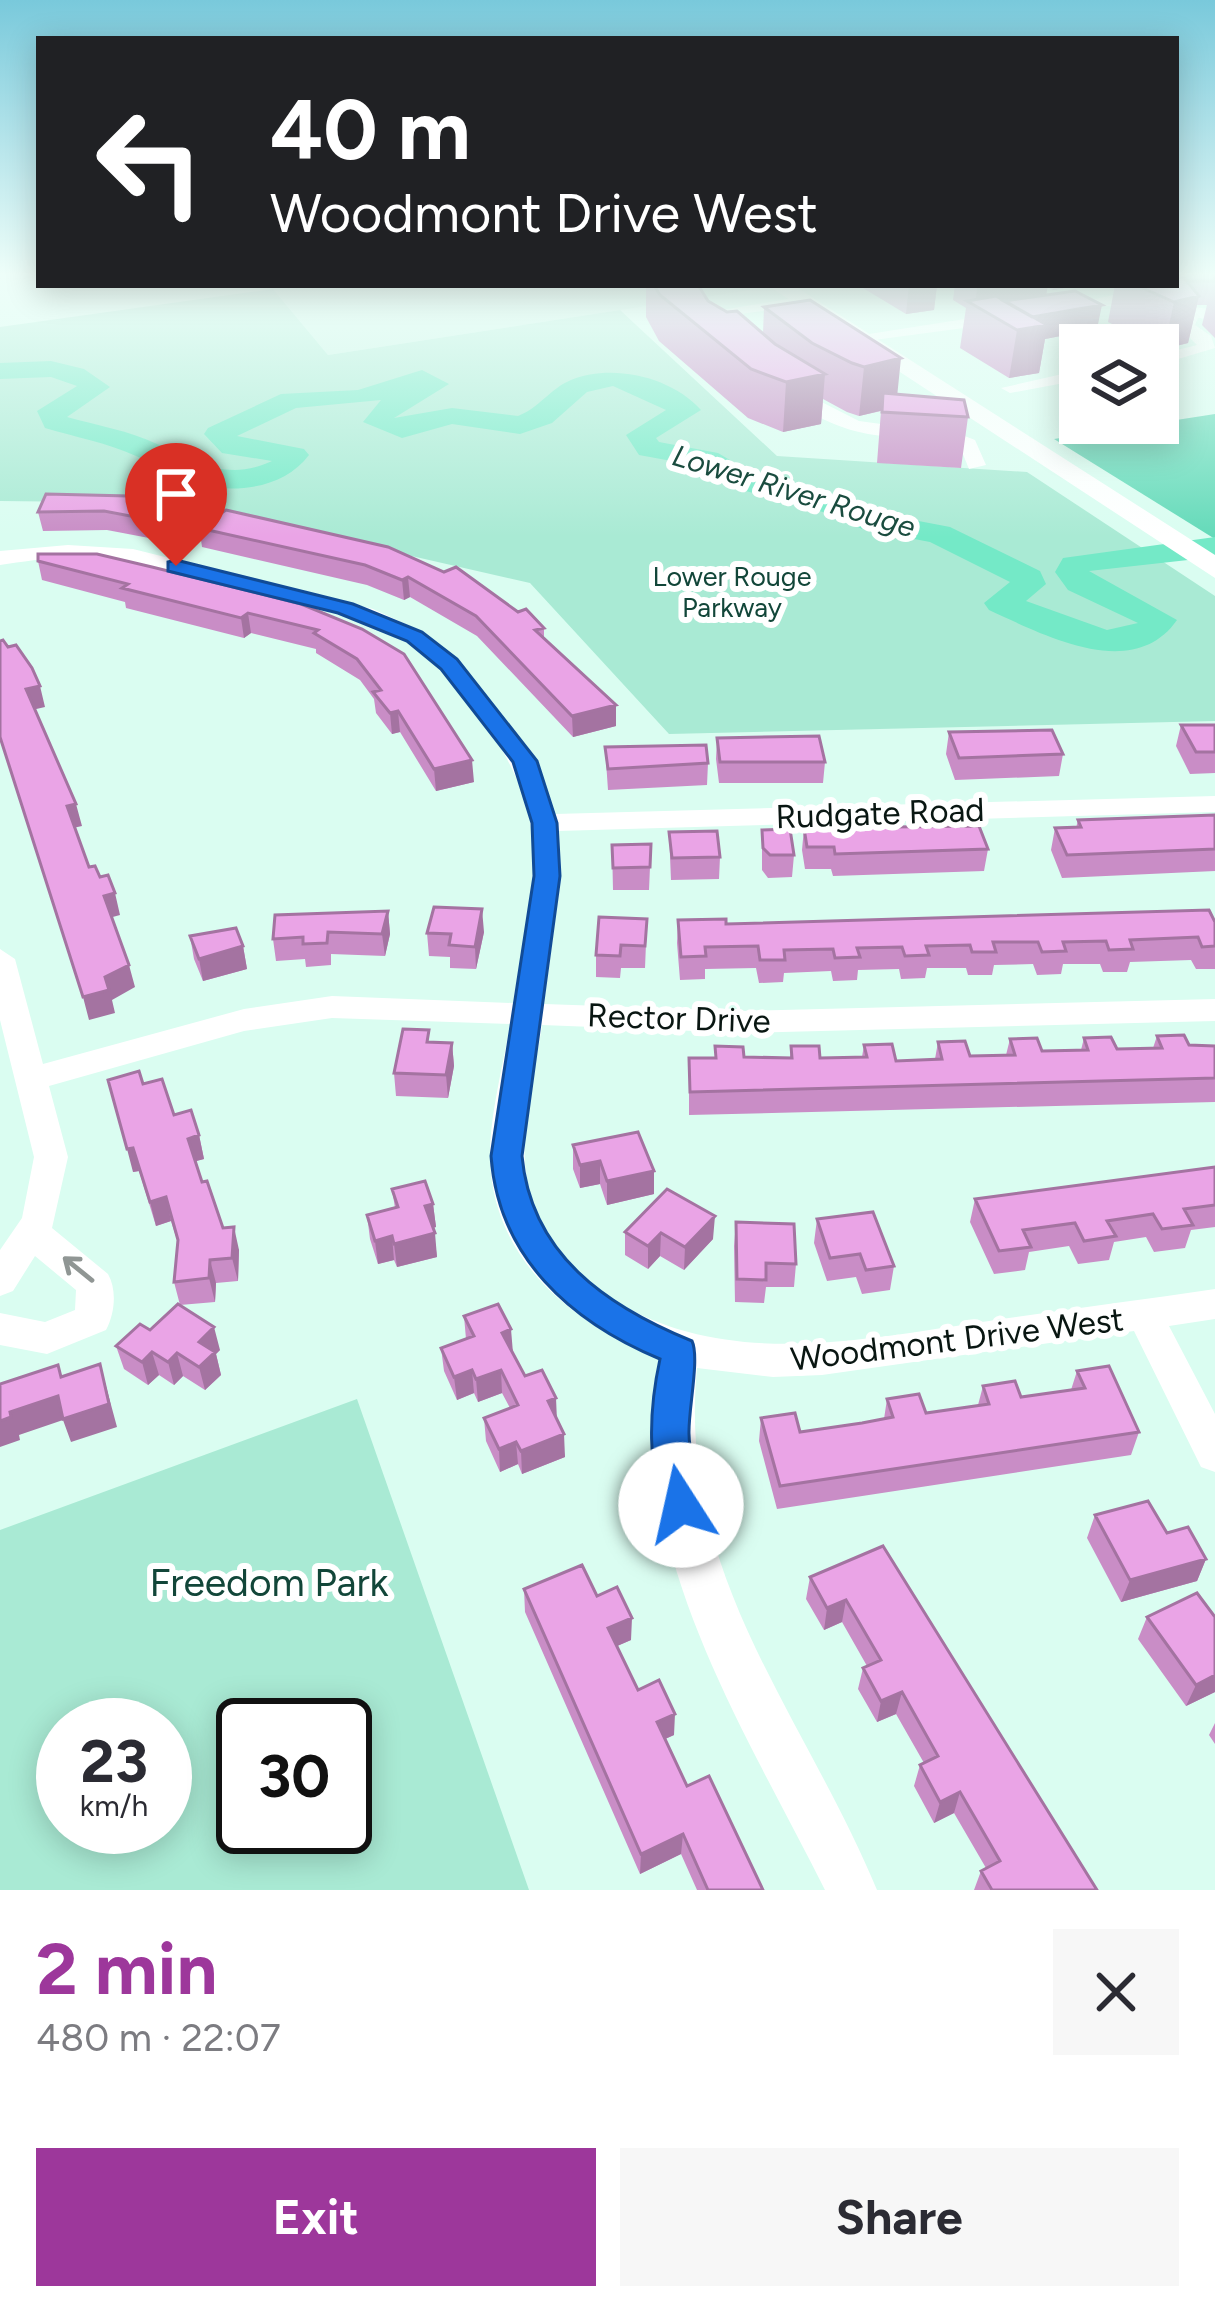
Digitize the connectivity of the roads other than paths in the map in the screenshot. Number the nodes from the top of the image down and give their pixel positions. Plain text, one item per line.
1 (894, 360) edge
2 (768, 374) edge
3 (1059, 379) edge
4 (1010, 388) dead end
5 (976, 465) dead end
6 (0, 558) edge
7 (1213, 568) edge
8 (1215, 804) edge
9 (544, 823) junction
10 (0, 959) edge
11 (1215, 1010) edge
12 (526, 1012) junction
13 (32, 1079) junction
14 (33, 1233) junction
15 (4, 1276) edge
16 (1215, 1304) edge
17 (1144, 1314) junction
18 (0, 1329) edge
19 (679, 1352) junction
20 (1215, 1454) edge
21 (852, 1890) edge

1 - 7 main road
2 - 5 street
3 - 4 street
6 - 9 street, Woodmont Drive West
8 - 9 street, Rudgate Road
9 - 12 street, Woodmont Drive West
10 - 13 street
11 - 12 street, Rector Drive
12 - 13 street, Rector Drive
12 - 19 street, Woodmont Drive West
13 - 14 street
14 - 15 street
18 -> 14 street
16 - 17 street, Woodmont Drive West
17 - 19 street, Woodmont Drive West
17 - 20 street
19 - 21 street

